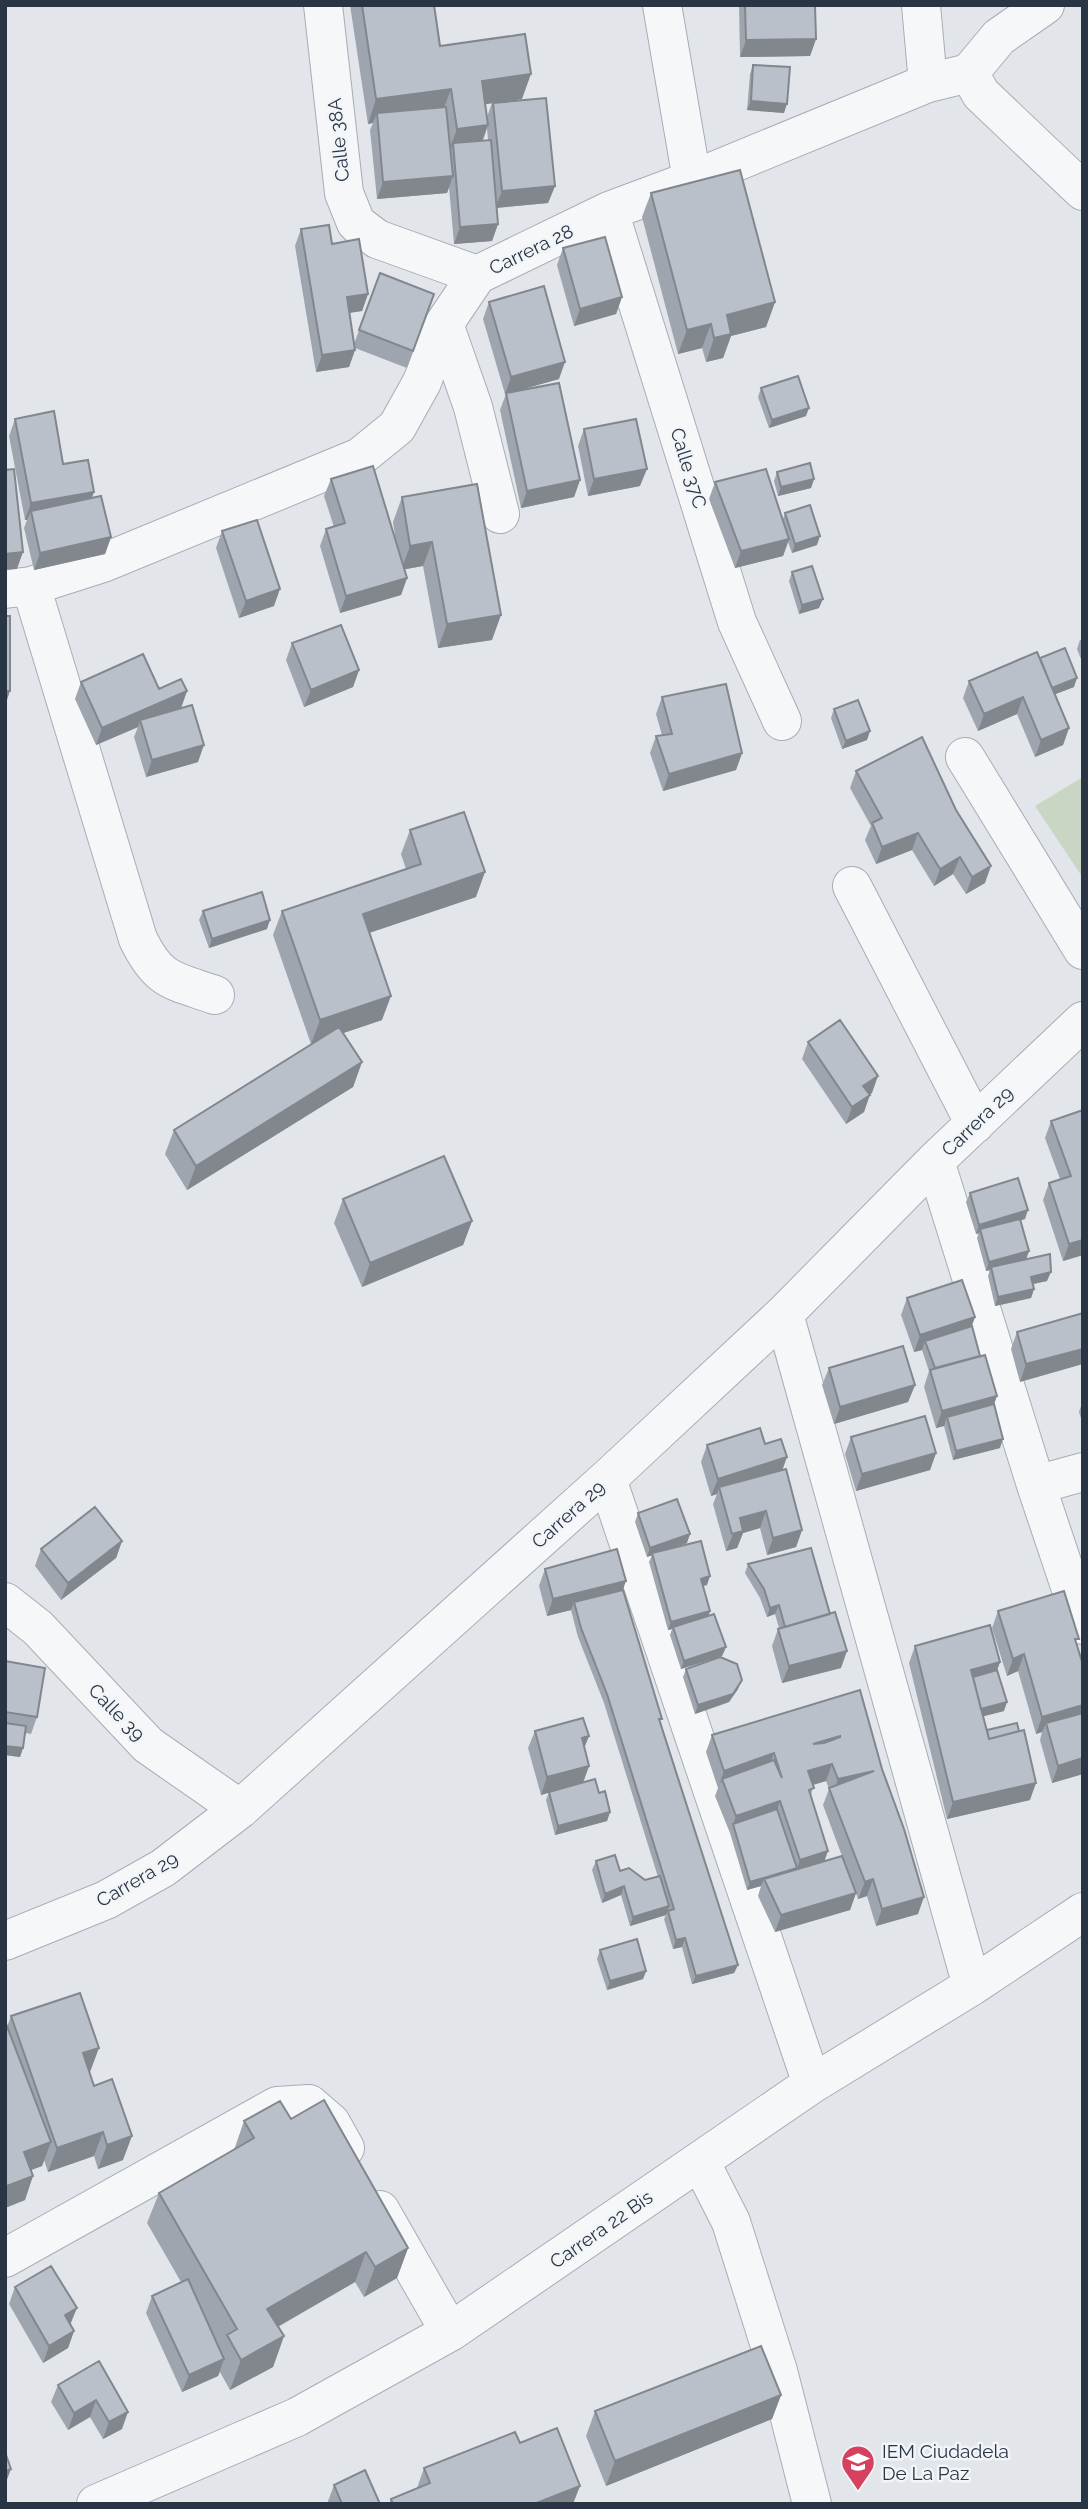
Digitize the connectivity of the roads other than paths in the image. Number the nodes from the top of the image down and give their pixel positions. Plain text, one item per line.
1 (323, 5) edge
2 (662, 5) edge
3 (921, 5) edge
4 (1045, 5) edge
5 (969, 73) junction
6 (928, 83) junction
7 (692, 180) junction
8 (1083, 191) edge
9 (610, 211) junction
10 (477, 275) junction
11 (444, 324) junction
12 (500, 514) dead end
13 (18, 587) edge
14 (782, 721) dead end
15 (965, 757) dead end
16 (852, 886) dead end
17 (1083, 950) edge
18 (215, 995) dead end
19 (1083, 1000) edge
20 (1083, 1021) edge
21 (971, 1115) junction
22 (935, 1161) junction
23 (784, 1314) junction
24 (1083, 1472) edge
25 (607, 1479) junction
26 (1036, 1485) junction
27 (5, 1602) edge
28 (1083, 1625) edge
29 (230, 1802) junction
30 (1083, 1912) edge
31 (5, 1916) edge
32 (5, 1941) edge
33 (972, 1986) junction
34 (812, 2084) junction
35 (700, 2161) junction
36 (5, 2258) edge
37 (450, 2332) junction
38 (96, 2504) edge
39 (812, 2504) edge

1 - 10 street, Calle 38A
2 - 7 street
3 - 6 street
4 - 5 street
5 - 6 street, Carrera 28
5 - 8 street
6 - 7 street, Carrera 28
7 - 9 street, Carrera 28
9 - 10 street, Carrera 28
9 - 14 street, Calle 37C
10 - 11 street, Carrera 28
11 - 12 street
11 - 13 street, Carrera 28
13 - 18 street
15 - 17 street
16 - 21 street
19 - 21 street, Carrera 29
20 - 21 street, Carrera 29
21 - 22 street, Carrera 29
21 - 29 street, Carrera 29
22 - 23 street, Carrera 29
22 - 26 street
23 - 25 street, Carrera 29
23 - 33 street
24 - 26 street
25 - 29 street, Carrera 29
25 - 34 street
26 - 28 street
27 - 29 street, Calle 39
29 - 31 street, Carrera 29
29 - 32 street, Carrera 29
30 - 33 street, Carrera 22 Bis
33 - 34 street, Carrera 22 Bis
34 - 35 street, Carrera 22 Bis
35 - 37 street, Carrera 22 Bis
35 - 39 street
36 - 37 street
37 - 38 street, Carrera 22 Bis

